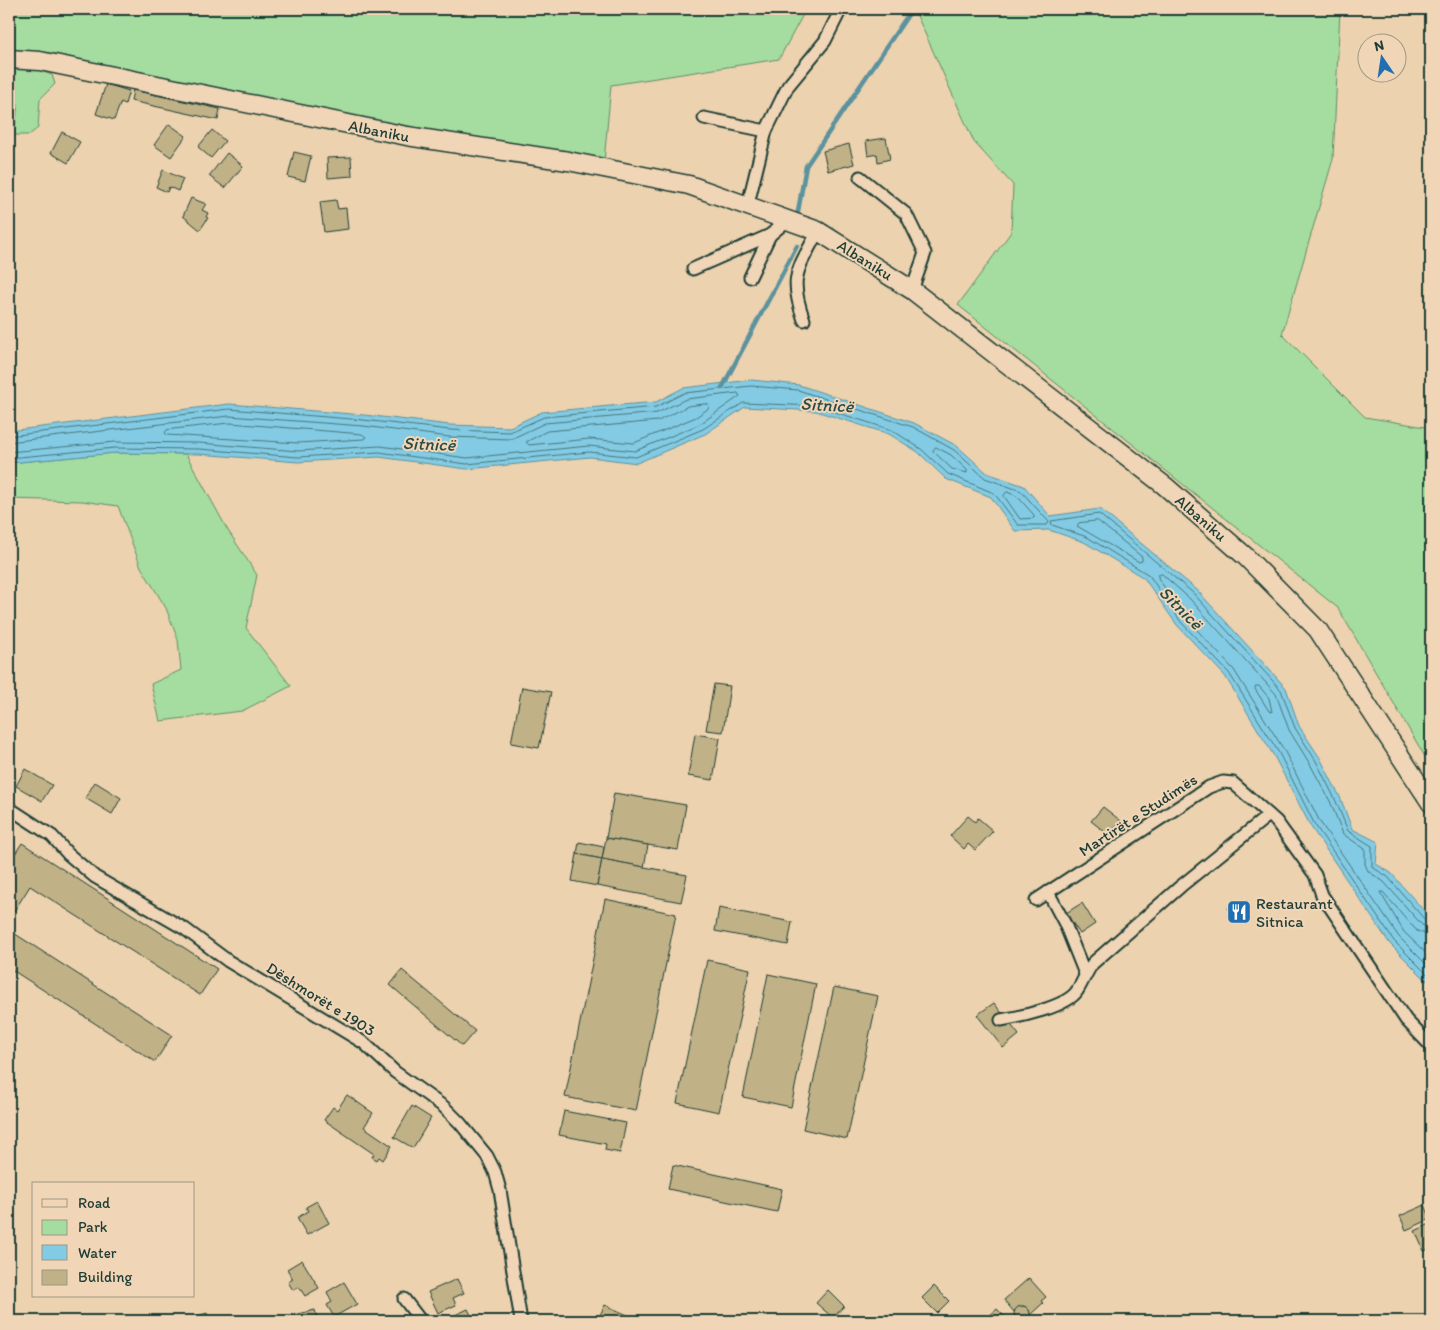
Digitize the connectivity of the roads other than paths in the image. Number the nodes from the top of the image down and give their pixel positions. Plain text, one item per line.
1 (841, 9) edge
2 (9, 59) edge
3 (704, 118) dead end
4 (766, 131) junction
5 (860, 176) dead end
6 (748, 204) junction
7 (789, 219) junction
8 (818, 231) junction
9 (770, 236) junction
10 (693, 269) dead end
11 (750, 277) dead end
12 (912, 290) junction
13 (804, 320) dead end
14 (1431, 802) edge
15 (9, 808) edge
16 (1269, 815) junction
17 (1048, 892) junction
18 (1036, 900) dead end
19 (1085, 974) junction
20 (1001, 1020) dead end
21 (1431, 1046) edge
22 (404, 1299) dead end
23 (421, 1321) edge
24 (522, 1321) edge

1 - 4 street
2 - 6 main road, Albaniku
3 - 4 street
4 - 6 street
5 - 12 street, Albaniku
6 - 7 main road, Albaniku
7 - 8 main road, Albaniku
7 - 9 street
8 - 12 main road, Albaniku
8 - 13 street, Albaniku
9 - 10 street
9 - 11 street
12 - 14 main road, Albaniku
15 - 24 street, Dëshmorët e 1903
16 - 17 street, Martirët e Studimës
16 - 19 street
16 - 21 street, Martirët e Studimës
17 - 18 street, Martirët e Studimës
17 - 19 street
19 - 20 street
22 - 23 street

